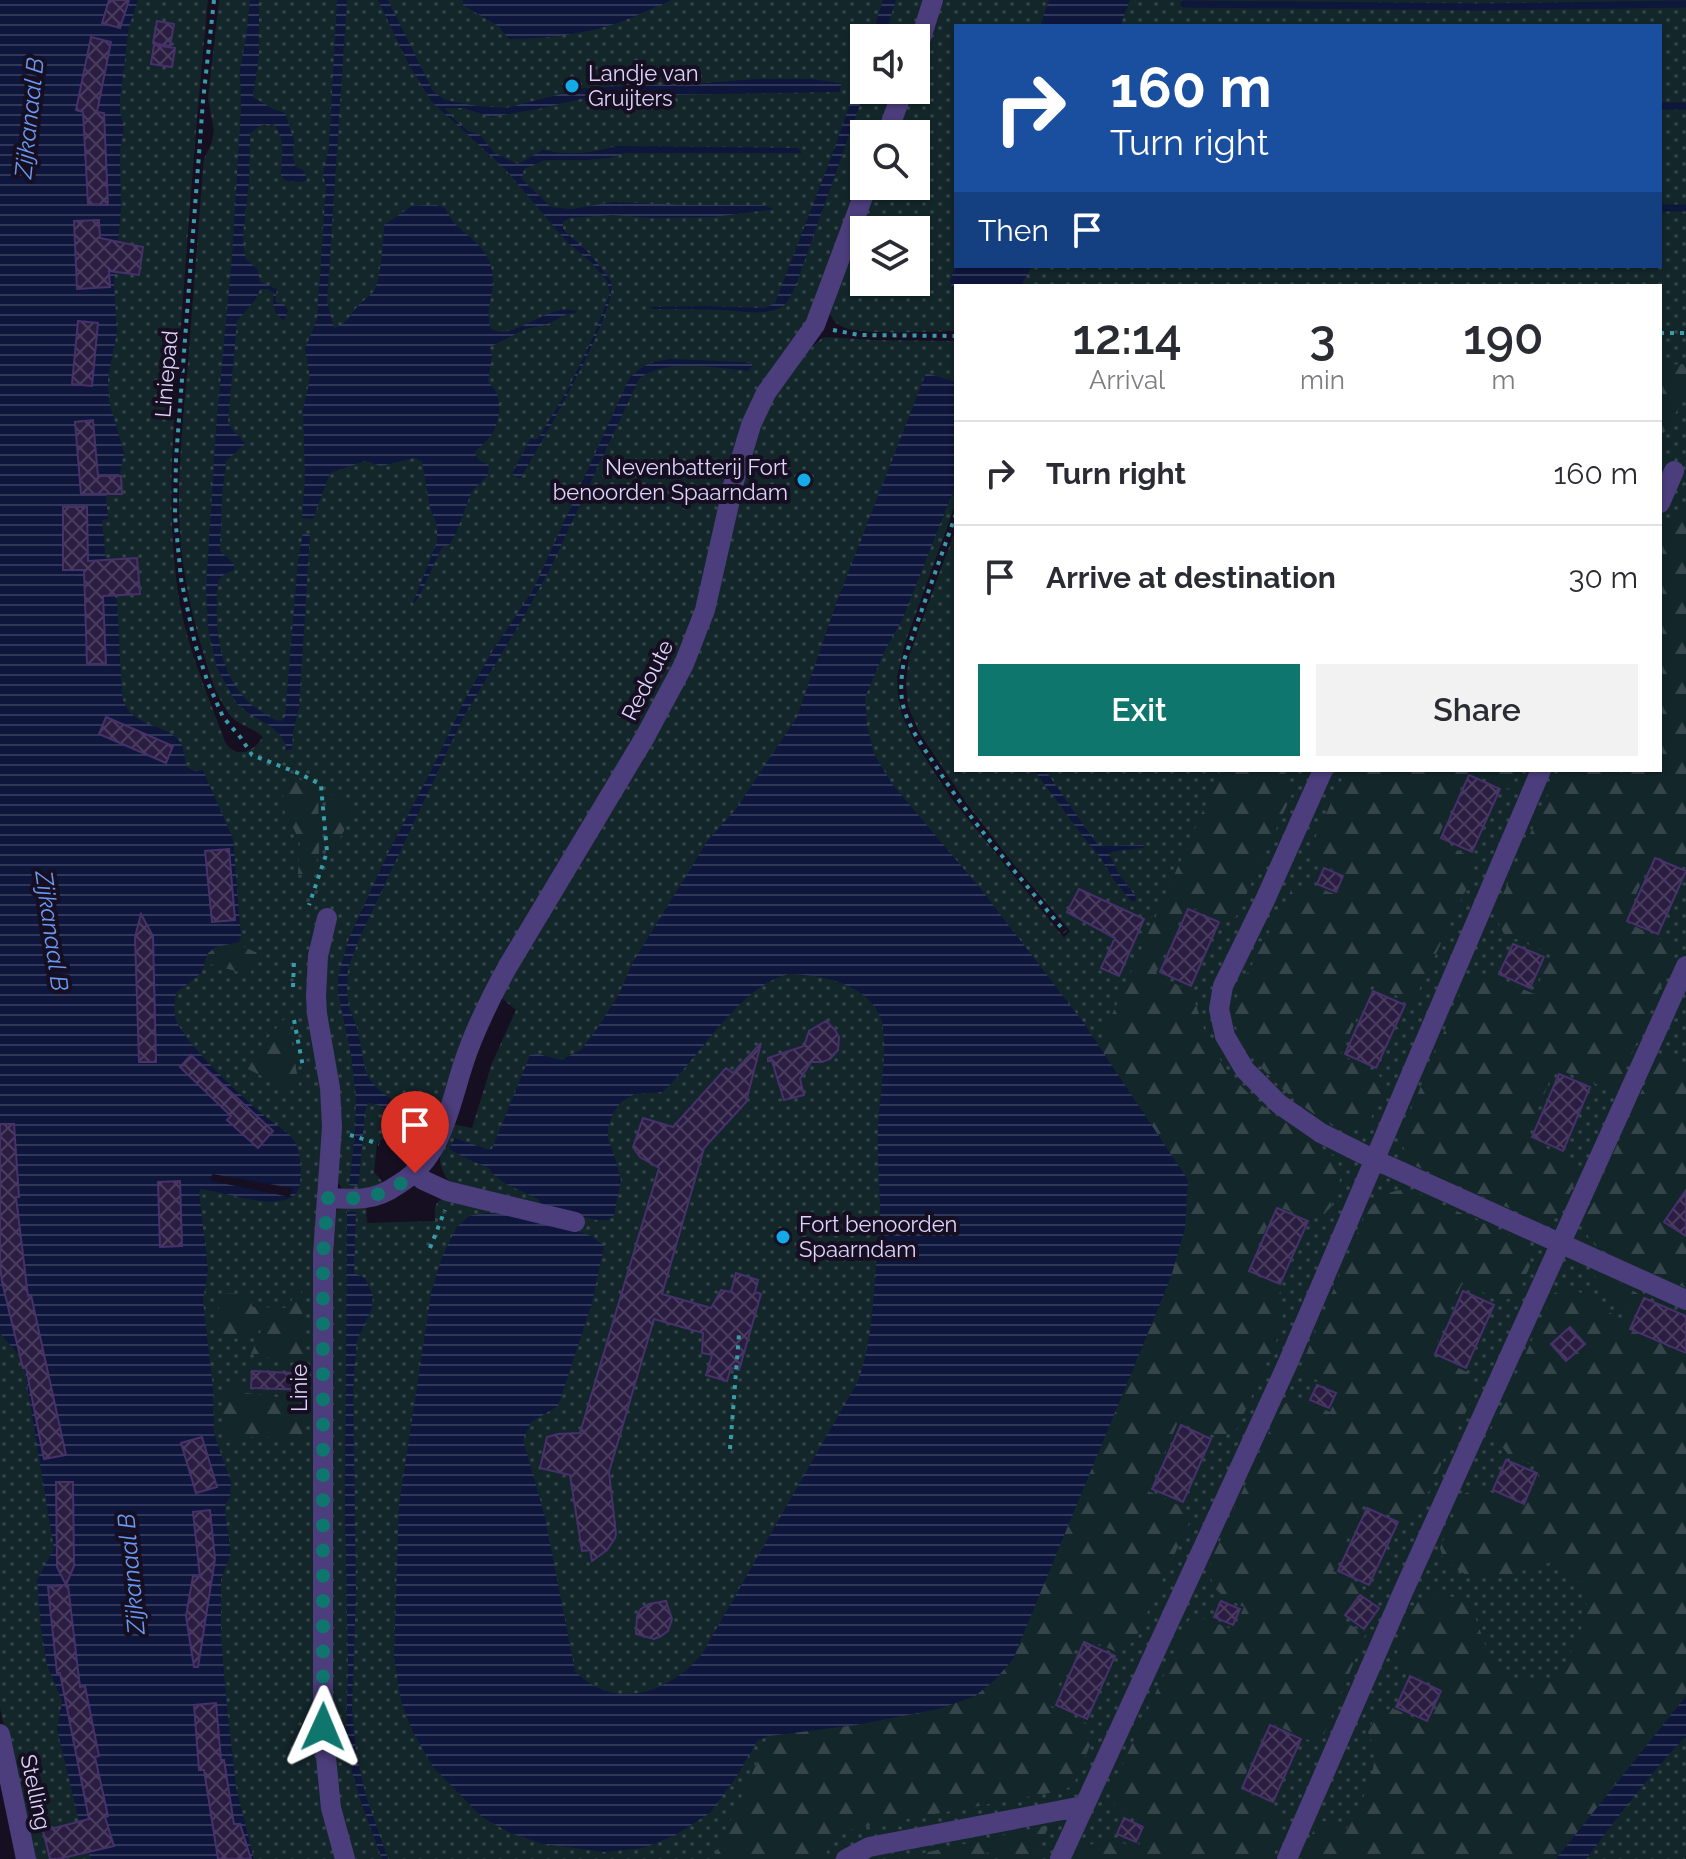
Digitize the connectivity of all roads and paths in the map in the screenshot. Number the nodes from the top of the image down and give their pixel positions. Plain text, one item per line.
1 (214, 0) edge
2 (933, 0) edge
3 (925, 24) edge
4 (862, 200) edge
5 (815, 325) junction
6 (1662, 333) edge
7 (1686, 333) edge
8 (954, 336) edge
9 (1673, 471) edge
10 (1662, 498) edge
11 (954, 520) edge
12 (241, 738) dead end
13 (1322, 772) edge
14 (1540, 772) edge
15 (327, 918) dead end
16 (1065, 932) dead end
17 (1686, 966) edge
18 (1373, 1159) junction
19 (415, 1173) junction
20 (447, 1191) junction
21 (328, 1198) junction
22 (575, 1222) dead end
23 (1560, 1243) junction
24 (430, 1248) dead end
25 (1686, 1300) edge
26 (739, 1334) dead end
27 (730, 1449) dead end
28 (0, 1734) edge
29 (1083, 1806) junction
30 (26, 1859) edge
31 (345, 1859) edge
32 (846, 1859) edge
33 (1060, 1859) edge
34 (1287, 1859) edge

1 - 12 path, Liniepad
2 - 3 street
4 - 5 street, Redoute
5 - 8 path
5 - 19 street, Redoute
6 - 7 path
9 - 10 street
11 - 16 path
13 - 18 street
14 - 18 street
15 - 21 street, Linie
17 - 23 street
18 - 23 street
18 - 29 street
19 - 20 street
19 - 21 street
20 - 22 street
20 - 24 path
21 - 31 street, Linie
23 - 25 street
23 - 34 street
26 - 27 path
28 - 30 street, Stelling
29 - 32 street
29 - 33 street

